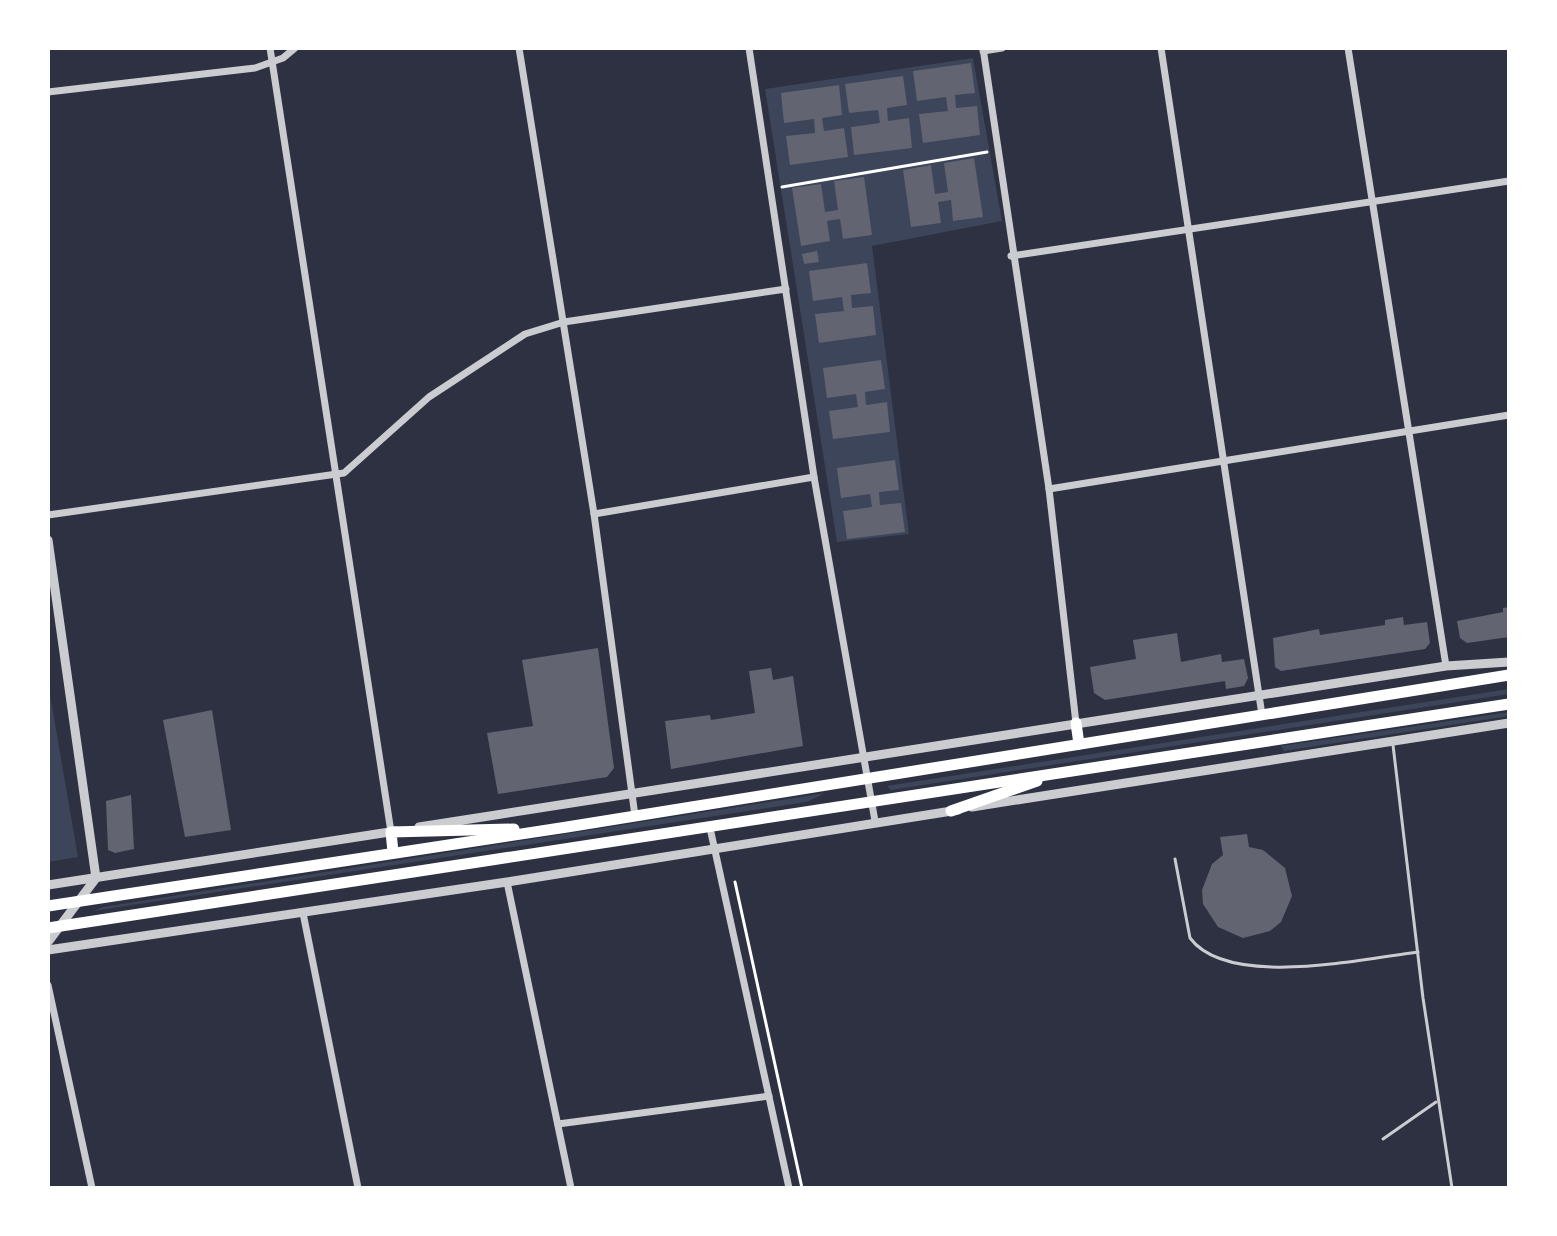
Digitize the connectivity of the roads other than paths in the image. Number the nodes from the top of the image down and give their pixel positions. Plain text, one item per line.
1 (270, 48) edge
2 (295, 48) edge
3 (519, 48) edge
4 (749, 48) edge
5 (1002, 48) edge
6 (1161, 48) edge
7 (1348, 48) edge
8 (983, 50) edge
9 (272, 64) junction
10 (48, 92) edge
11 (1509, 181) edge
12 (1374, 201) junction
13 (1190, 229) junction
14 (1011, 256) junction
15 (786, 289) junction
16 (564, 322) junction
17 (1509, 415) edge
18 (1409, 430) junction
19 (1221, 460) junction
20 (334, 476) junction
21 (814, 477) junction
22 (1049, 489) junction
23 (594, 514) junction
24 (48, 515) edge
25 (48, 540) edge
26 (1509, 662) edge
27 (1446, 666) junction
28 (1509, 675) edge
29 (1259, 696) junction
30 (1509, 704) edge
31 (1262, 715) junction
32 (1076, 723) junction
33 (1509, 723) edge
34 (1393, 741) junction
35 (1079, 744) junction
36 (863, 758) junction
37 (1069, 770) junction
38 (867, 778) junction
39 (632, 794) junction
40 (872, 802) junction
41 (671, 810) junction
42 (951, 811) junction
43 (635, 816) junction
44 (875, 821) junction
45 (567, 827) junction
46 (710, 828) junction
47 (391, 832) junction
48 (674, 833) junction
49 (714, 847) junction
50 (393, 852) junction
51 (1175, 859) dead end
52 (96, 878) junction
53 (507, 882) junction
54 (48, 885) edge
55 (79, 902) junction
56 (48, 906) edge
57 (303, 913) junction
58 (61, 926) junction
59 (48, 928) edge
60 (48, 942) edge
61 (48, 950) edge
62 (1418, 952) junction
63 (48, 985) edge
64 (769, 1096) junction
65 (1437, 1098) junction
66 (558, 1124) junction
67 (1383, 1139) dead end
68 (92, 1188) edge
69 (358, 1188) edge
70 (571, 1188) edge
71 (789, 1188) edge
72 (1452, 1188) edge

1 - 9 street
2 - 9 street
3 - 16 street
4 - 15 street
5 - 8 street
6 - 13 street
7 - 12 street
8 - 14 street
9 - 10 street
9 - 20 street
11 - 12 street
12 - 13 street
12 - 18 street
13 - 14 street
13 - 19 street
14 - 22 street
15 - 16 street
15 - 21 street
16 - 20 street
16 - 23 street
17 - 18 street
18 - 19 street
18 - 27 street
19 - 22 street
19 - 29 street
20 - 24 street
20 - 47 street
21 - 23 street
21 - 36 street
22 - 32 street
23 - 39 street
25 - 52 street
26 - 27 street
27 - 29 street
28 - 31 main road
29 - 31 street
29 - 32 street
30 - 37 main road
31 - 35 main road
32 - 35 main road
32 - 36 street
33 - 34 street
34 - 42 street
34 - 62 lane
35 - 38 main road
36 - 38 street
36 - 39 street
37 - 40 main road
37 - 42 main road
38 - 40 street
38 - 41 main road
39 - 43 street
39 - 47 street
40 - 44 street
40 - 46 main road
41 - 43 main road
41 - 48 main road
42 - 44 street
43 - 45 main road
44 - 49 street
45 - 47 main road
45 - 50 main road
46 - 48 main road
46 - 49 street
47 - 50 main road
47 - 52 street
48 - 58 main road
49 - 53 street
49 - 64 street
50 - 55 main road
51 - 62 lane
52 - 54 street
52 - 55 street
53 - 57 street
53 - 66 street
55 - 56 main road
55 - 58 street
57 - 61 street
57 - 69 street
58 - 59 main road
58 - 60 street
62 - 65 lane
63 - 68 street
64 - 66 street
64 - 71 street
65 - 67 lane
65 - 72 lane
66 - 70 street

